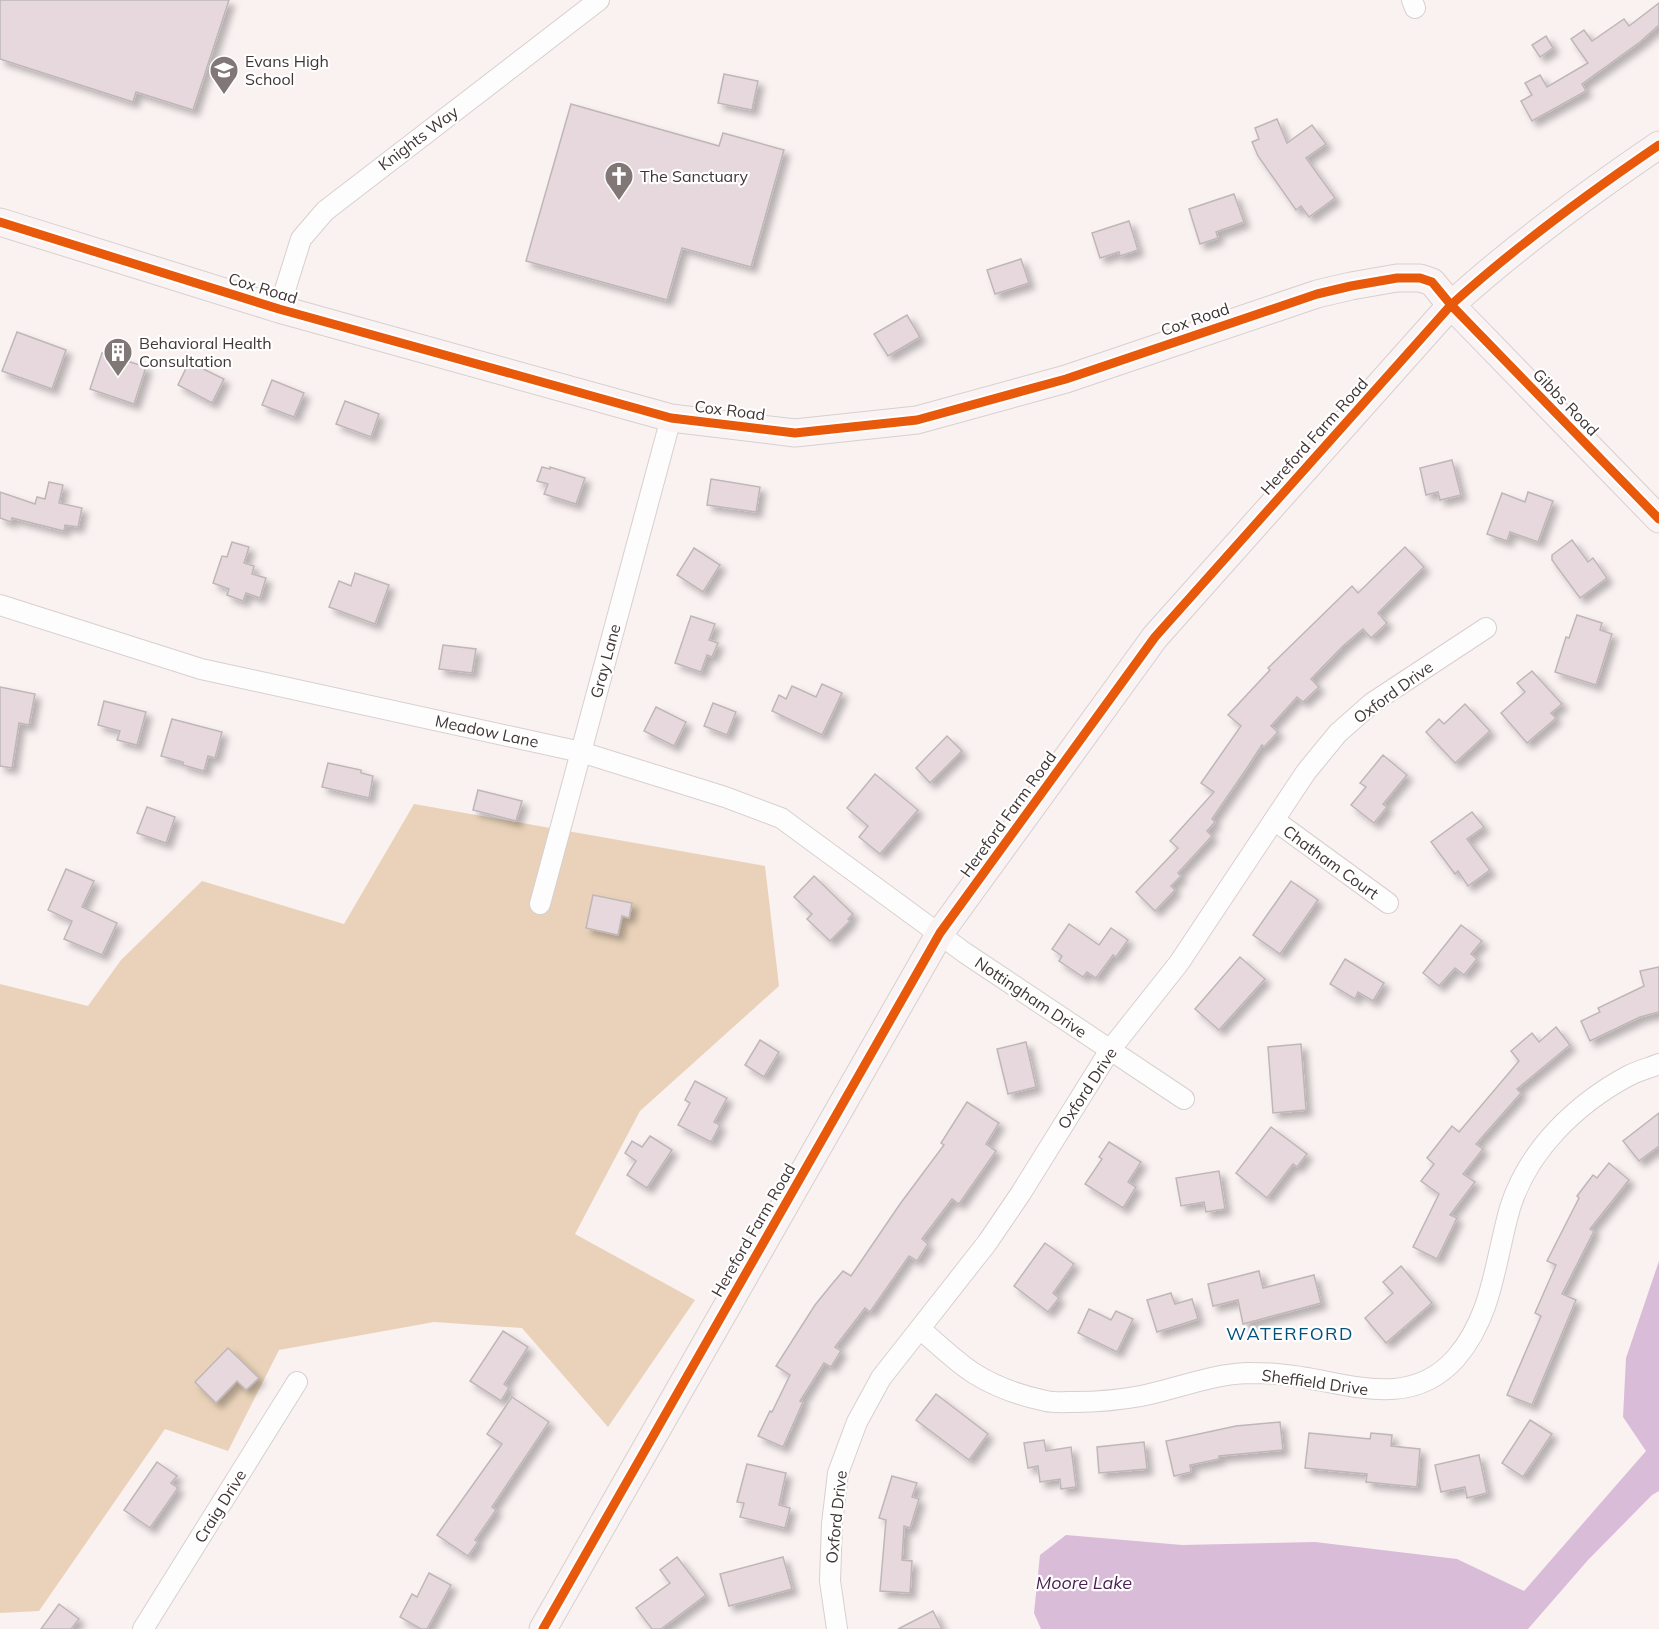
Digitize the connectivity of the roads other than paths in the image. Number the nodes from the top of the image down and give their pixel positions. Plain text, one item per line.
1 (599, 0) edge
2 (1659, 146) edge
3 (0, 222) edge
4 (1451, 305) junction
5 (279, 309) junction
6 (671, 418) junction
7 (1659, 519) edge
8 (0, 605) edge
9 (1486, 628) dead end
10 (581, 752) junction
11 (1274, 820) junction
12 (1388, 903) dead end
13 (540, 904) dead end
14 (940, 933) junction
15 (1110, 1050) junction
16 (1659, 1064) edge
17 (1184, 1099) dead end
18 (920, 1329) junction
19 (297, 1382) dead end
20 (143, 1629) edge
21 (543, 1629) edge
22 (837, 1629) edge

1 - 5 street, Knights Way
2 - 4 street, Hereford Farm Road
3 - 5 street, Cox Road
4 - 6 street, Cox Road
4 - 7 street, Gibbs Road
4 - 14 street, Hereford Farm Road
5 - 6 street, Cox Road
6 - 10 street, Gray Lane
8 - 10 street, Meadow Lane
9 - 11 street, Oxford Drive
10 - 13 street, Gray Lane
10 - 14 street, Meadow Lane
11 - 12 street, Chatham Court
11 - 15 street, Oxford Drive
14 - 15 street, Nottingham Drive
14 - 21 street, Hereford Farm Road
15 - 17 street, Nottingham Drive
15 - 18 street, Oxford Drive
16 - 18 street, Sheffield Drive
18 - 22 street, Oxford Drive
19 - 20 street, Craig Drive

